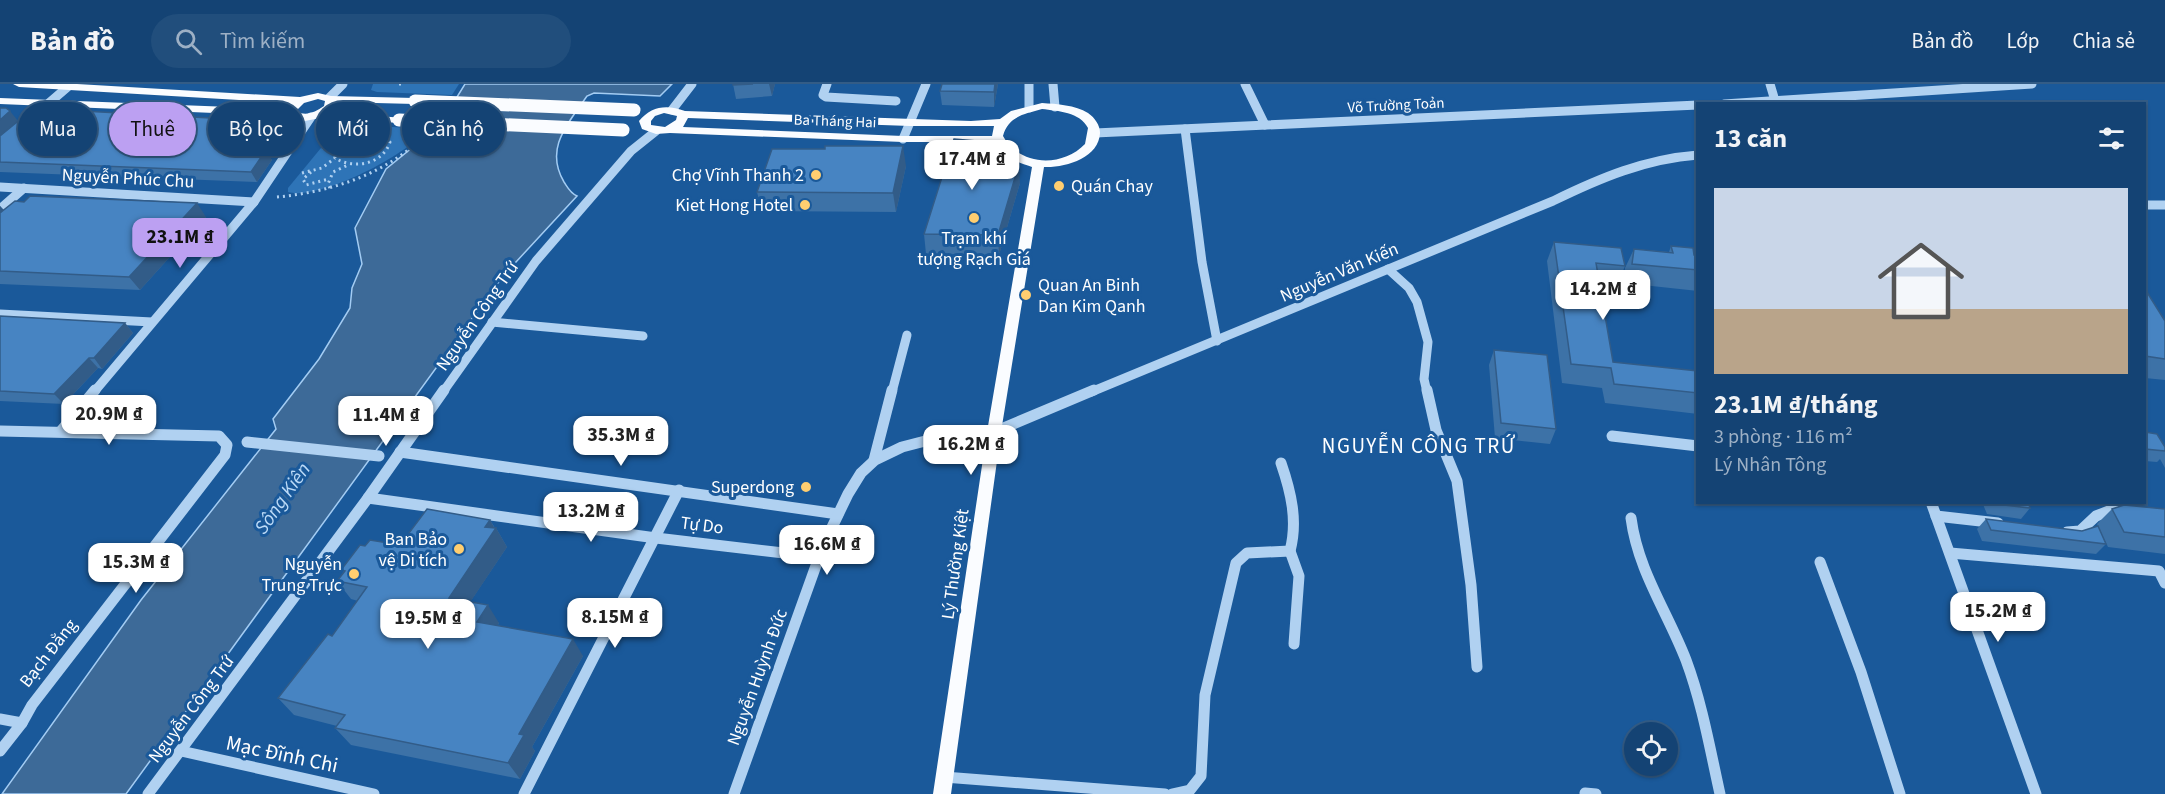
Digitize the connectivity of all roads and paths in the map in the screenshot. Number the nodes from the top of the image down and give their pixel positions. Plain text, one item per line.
1 (19, 84) edge
2 (343, 84) edge
3 (399, 84) edge
4 (404, 84) edge
5 (692, 84) edge
6 (827, 84) edge
7 (926, 84) edge
8 (1029, 84) edge
9 (1053, 84) edge
10 (1245, 84) edge
11 (1770, 84) edge
12 (2032, 84) edge
13 (69, 86) edge
14 (330, 99) junction
15 (300, 100) junction
16 (0, 101) edge
17 (896, 101) dead end
18 (18, 102) edge
19 (50, 102) edge
20 (298, 102) edge
21 (1776, 102) edge
22 (1696, 105) edge
23 (97, 106) edge
24 (1055, 107) junction
25 (1029, 108) junction
26 (208, 110) edge
27 (672, 112) junction
28 (304, 116) edge
29 (314, 116) junction
30 (1002, 122) junction
31 (910, 123) junction
32 (1264, 125) junction
33 (18, 129) edge
34 (1185, 129) junction
35 (653, 130) junction
36 (672, 130) junction
37 (1095, 133) junction
38 (903, 139) junction
39 (996, 140) junction
40 (0, 144) edge
41 (402, 153) edge
42 (1696, 155) edge
43 (378, 156) edge
44 (335, 158) joint
45 (362, 163) junction
46 (348, 164) junction
47 (1039, 164) junction
48 (373, 170) junction
49 (311, 172) junction
50 (302, 173) dead end
51 (329, 179) junction
52 (0, 187) edge
53 (24, 188) junction
54 (330, 188) junction
55 (43, 190) junction
56 (34, 197) edge
57 (277, 197) dead end
58 (254, 202) junction
59 (2146, 205) edge
60 (2165, 205) edge
61 (0, 209) edge
62 (1389, 269) junction
63 (0, 314) edge
64 (152, 322) junction
65 (492, 322) junction
66 (907, 335) dead end
67 (644, 336) dead end
68 (1217, 341) junction
69 (61, 430) junction
70 (0, 431) edge
71 (994, 432) junction
72 (1612, 436) dead end
73 (247, 442) dead end
74 (1696, 446) edge
75 (400, 452) junction
76 (379, 456) dead end
77 (874, 460) junction
78 (1281, 463) dead end
79 (679, 489) junction
80 (368, 498) junction
81 (2127, 504) edge
82 (1933, 507) edge
83 (838, 514) junction
84 (1631, 518) dead end
85 (2016, 525) edge
86 (2050, 530) edge
87 (656, 538) junction
88 (1290, 551) junction
89 (1950, 553) junction
90 (818, 557) junction
91 (1820, 562) dead end
92 (2165, 582) edge
93 (1294, 644) dead end
94 (1477, 667) dead end
95 (0, 719) edge
96 (22, 723) junction
97 (0, 751) edge
98 (181, 751) junction
99 (944, 777) junction
100 (148, 794) edge
101 (374, 794) edge
102 (524, 794) edge
103 (734, 794) edge
104 (942, 794) edge
105 (1165, 794) edge
106 (1172, 794) edge
107 (1720, 794) edge
108 (1900, 794) edge
109 (2036, 794) edge

1 - 13 main road
2 - 14 street
3 - 4 path
5 - 27 street
6 - 17 street
7 - 31 street
8 - 25 street
9 - 24 street
10 - 32 street
11 - 21 street
12 - 21 street
13 - 15 main road
13 - 19 street
14 - 15 main road, Ba Tháng Hai
14 - 27 main road, Ba Tháng Hai, bridge
14 - 29 main road
15 - 20 main road
16 - 18 main road
22 - 32 street, Võ Trường Toản
23 - 26 main road
24 - 25 main road
24 - 37 main road
25 - 30 main road
27 - 31 main road, Ba Tháng Hai
27 - 35 main road
27 - 36 main road
28 - 29 main road
29 - 35 main road, bridge
29 - 58 street
30 - 31 main road, Ba Tháng Hai
30 - 39 main road
31 - 38 street
32 - 34 street, Võ Trường Toản
33 - 40 street
34 - 37 street, Võ Trường Toản
34 - 68 street
35 - 36 main road, Ba Tháng Hai
35 - 65 street, Nguyễn Công Trứ
36 - 38 main road, Ba Tháng Hai
37 - 47 main road
38 - 39 main road, Ba Tháng Hai
39 - 47 main road
41 - 48 path
42 - 62 street, Nguyễn Văn Kiến
43 - 45 path
44 - 46 path
44 - 49 path
45 - 46 path
45 - 48 path
46 - 51 path
47 - 71 main road, Lý Thường Kiệt
48 - 54 path
49 - 50 path
49 - 51 path
51 - 54 path
52 - 53 street, Nguyễn Phúc Chu
53 - 55 street, Nguyễn Phúc Chu
53 - 61 street
54 - 57 path
55 - 56 street
55 - 58 street, Nguyễn Phúc Chu
58 - 64 street
59 - 60 street
62 - 68 street, Nguyễn Văn Kiến
62 - 94 street
63 - 64 street
64 - 69 street
65 - 67 street
65 - 75 street, Nguyễn Công Trứ
66 - 77 street
68 - 71 street, Nguyễn Văn Kiến
69 - 70 street
69 - 96 street, Bạch Đằng
71 - 77 street, Nguyễn Huỳnh Đức
71 - 99 main road, Lý Thường Kiệt
72 - 74 street
73 - 76 street
75 - 79 street, Tự Do
75 - 80 street, Nguyễn Công Trứ
77 - 83 street, Nguyễn Huỳnh Đức
78 - 88 street
79 - 83 street, Tự Do
79 - 87 street
80 - 87 street, Tự Do
80 - 98 street, Nguyễn Công Trứ
81 - 86 street
82 - 85 street
82 - 89 street
83 - 90 street, Nguyễn Huỳnh Đức
84 - 107 street
87 - 90 street, Tự Do
87 - 102 street
88 - 93 street
88 - 106 street
89 - 92 street
89 - 109 street
90 - 103 street, Nguyễn Huỳnh Đức
91 - 108 street
95 - 96 street
96 - 97 street, Bạch Đằng
98 - 100 street, Nguyễn Công Trứ
98 - 101 street, Mạc Đĩnh Chi
99 - 104 main road, Lý Thường Kiệt
99 - 105 street

